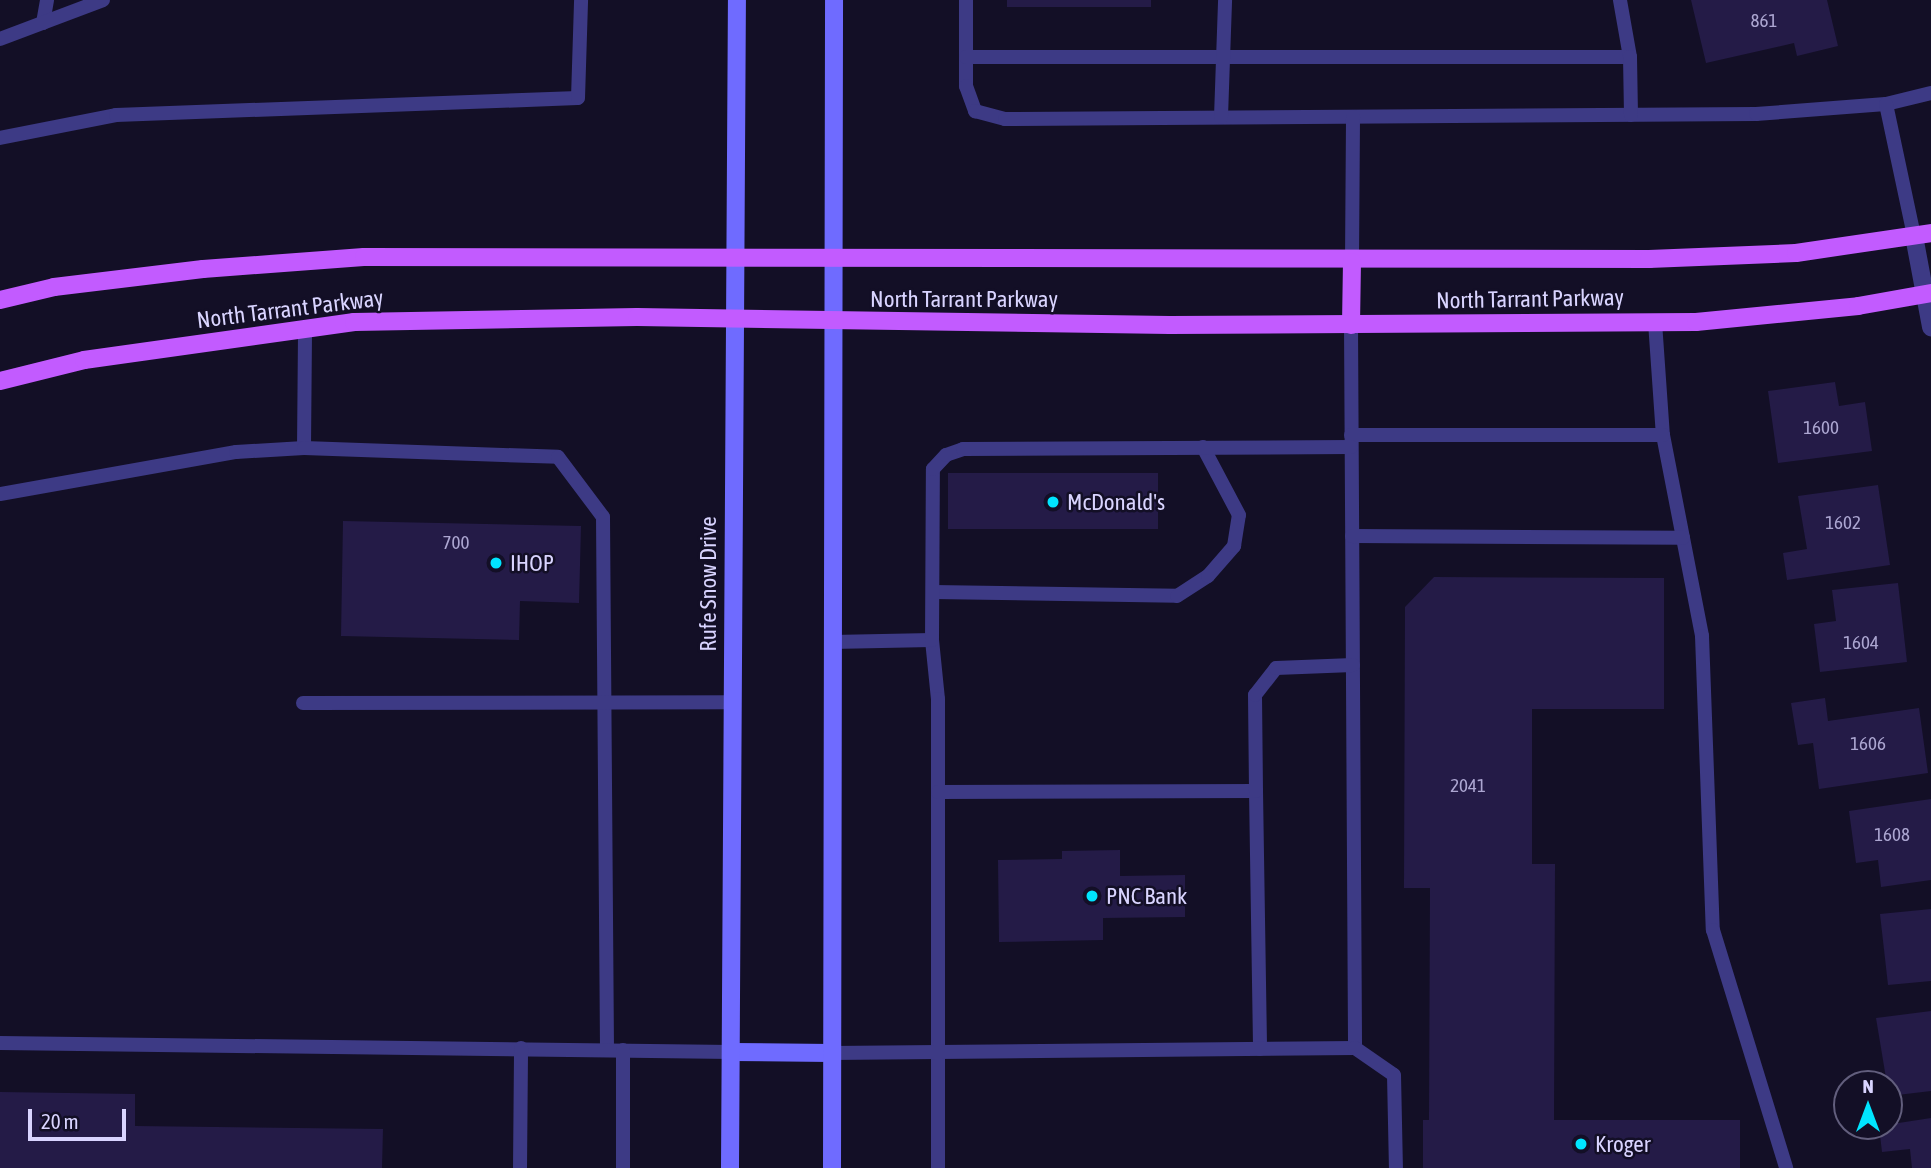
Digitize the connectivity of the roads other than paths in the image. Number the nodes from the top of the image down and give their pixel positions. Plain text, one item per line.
1 (47, 0) edge
2 (103, 0) edge
3 (581, 0) edge
4 (737, 0) edge
5 (834, 0) edge
6 (966, 0) edge
7 (1225, 0) edge
8 (1619, 0) edge
9 (43, 23) junction
10 (0, 39) edge
11 (966, 57) junction
12 (1221, 57) junction
13 (1630, 57) junction
14 (1931, 93) edge
15 (1886, 104) junction
16 (1631, 115) junction
17 (1221, 117) junction
18 (1353, 117) junction
19 (0, 138) edge
20 (1923, 234) edge
21 (735, 255) junction
22 (833, 256) junction
23 (1352, 262) junction
24 (1928, 294) edge
25 (0, 300) edge
26 (734, 320) junction
27 (1655, 322) junction
28 (833, 323) junction
29 (1351, 325) junction
30 (1931, 327) edge
31 (305, 328) junction
32 (0, 381) edge
33 (1663, 435) junction
34 (1351, 441) junction
35 (1203, 447) junction
36 (304, 448) junction
37 (0, 494) edge
38 (1352, 536) junction
39 (1683, 538) junction
40 (933, 593) junction
41 (932, 640) junction
42 (832, 642) junction
43 (1353, 665) junction
44 (604, 702) junction
45 (733, 702) junction
46 (303, 703) dead end
47 (1256, 791) junction
48 (938, 792) junction
49 (0, 1043) edge
50 (521, 1048) junction
51 (1355, 1048) junction
52 (607, 1049) junction
53 (1260, 1049) junction
54 (623, 1050) junction
55 (732, 1052) junction
56 (940, 1052) junction
57 (831, 1053) junction
58 (520, 1168) edge
59 (623, 1168) edge
60 (730, 1168) edge
61 (832, 1168) edge
62 (938, 1168) edge
63 (1396, 1168) edge
64 (1786, 1168) edge

1 - 9 lane
2 - 9 lane
3 - 19 lane
4 - 21 main road, Rufe Snow Drive
5 - 22 main road
6 - 11 lane
7 - 12 lane
8 - 13 lane
9 - 10 lane
11 - 12 lane
11 - 17 lane
12 - 13 lane
12 - 17 lane
13 - 16 lane
14 - 15 lane
15 - 16 lane
15 - 20 lane
16 - 18 lane
17 - 18 lane
18 - 23 lane
20 - 23 main road, North Tarrant Parkway
20 - 24 street
21 - 22 main road, North Tarrant Parkway
21 - 25 main road, North Tarrant Parkway
21 - 26 main road, Rufe Snow Drive
22 - 23 main road, North Tarrant Parkway
22 - 28 main road
23 - 29 main road
24 - 27 main road, North Tarrant Parkway
24 - 30 street
26 - 28 main road, North Tarrant Parkway
26 - 31 main road, North Tarrant Parkway
26 - 45 main road, Rufe Snow Drive
27 - 29 main road, North Tarrant Parkway
27 - 33 lane
28 - 29 main road, North Tarrant Parkway
28 - 42 main road
29 - 34 lane
31 - 32 main road, North Tarrant Parkway
31 - 36 lane
33 - 34 lane
33 - 39 lane
34 - 35 lane
34 - 38 lane
35 - 40 lane
35 - 40 lane
36 - 37 lane
36 - 44 lane
38 - 39 lane
38 - 43 lane
39 - 64 lane
40 - 41 lane
41 - 42 lane
41 - 48 lane
42 - 57 main road
43 - 47 lane
43 - 51 lane
44 - 45 lane
44 - 46 lane
44 - 52 lane
45 - 55 main road, Rufe Snow Drive
47 - 48 lane
47 - 53 lane
48 - 56 lane
49 - 50 lane
50 - 52 lane
50 - 58 lane
51 - 53 lane
51 - 63 lane
52 - 54 lane
53 - 56 lane
54 - 55 lane
54 - 59 lane
55 - 57 main road
55 - 60 main road, Rufe Snow Drive
56 - 57 lane
56 - 62 lane
57 - 61 main road

